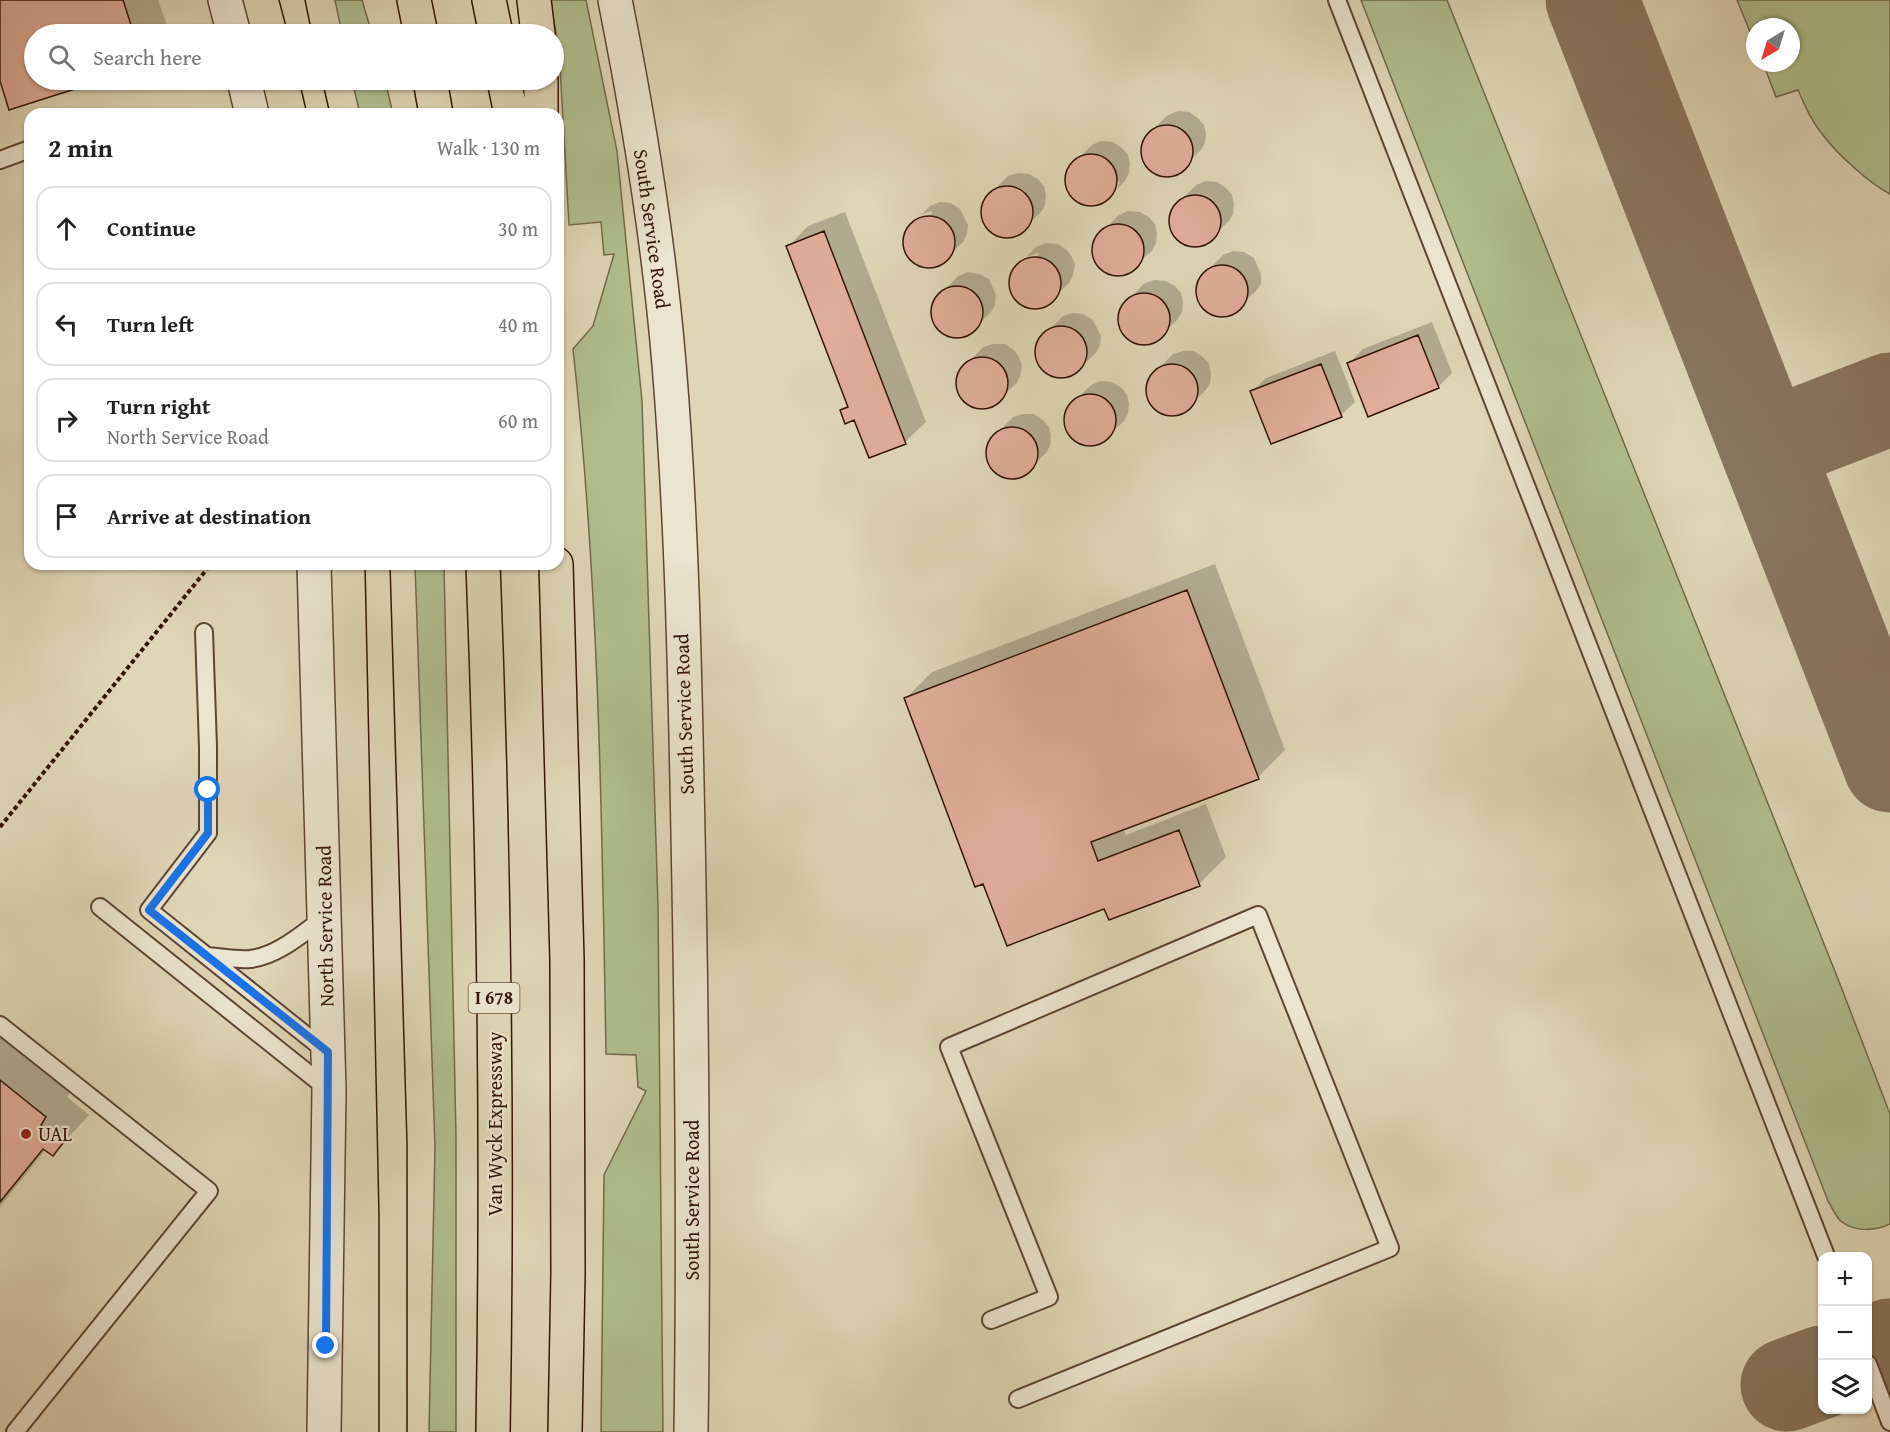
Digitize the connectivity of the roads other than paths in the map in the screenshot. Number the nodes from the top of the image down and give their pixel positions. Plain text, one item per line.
1 (225, 0) edge
2 (414, 0) edge
3 (489, 0) edge
4 (534, 0) edge
5 (615, 0) edge
6 (1336, 0) edge
7 (231, 24) edge
8 (420, 24) edge
9 (494, 24) edge
10 (537, 24) edge
11 (246, 90) edge
12 (432, 90) edge
13 (506, 90) edge
14 (541, 90) edge
15 (251, 108) edge
16 (435, 108) edge
17 (510, 108) edge
18 (541, 108) edge
19 (24, 151) edge
20 (0, 160) edge
21 (314, 570) edge
22 (483, 570) edge
23 (556, 570) edge
24 (204, 632) dead end
25 (100, 907) dead end
26 (325, 917) junction
27 (207, 956) junction
28 (0, 1025) edge
29 (328, 1052) junction
30 (328, 1090) junction
31 (1824, 1252) edge
32 (991, 1320) dead end
33 (1872, 1375) edge
34 (1018, 1399) dead end
35 (1890, 1422) edge
36 (15, 1432) edge
37 (324, 1432) edge
38 (493, 1432) edge
39 (566, 1432) edge
40 (691, 1432) edge

1 - 7 street
2 - 8 highway
3 - 9 highway
4 - 10 highway
5 - 40 street, South Service Road
6 - 31 lane
11 - 15 street
12 - 16 highway
13 - 17 highway
14 - 18 highway
19 - 20 lane
21 - 26 street, North Service Road
22 - 38 highway, Van Wyck Expressway / I 678
23 - 39 highway
24 - 27 lane
25 - 30 lane
26 - 27 lane
26 - 29 street, North Service Road
27 - 29 lane
28 - 36 lane
29 - 30 street, North Service Road
30 - 37 street, North Service Road
32 - 34 lane
33 - 35 lane

